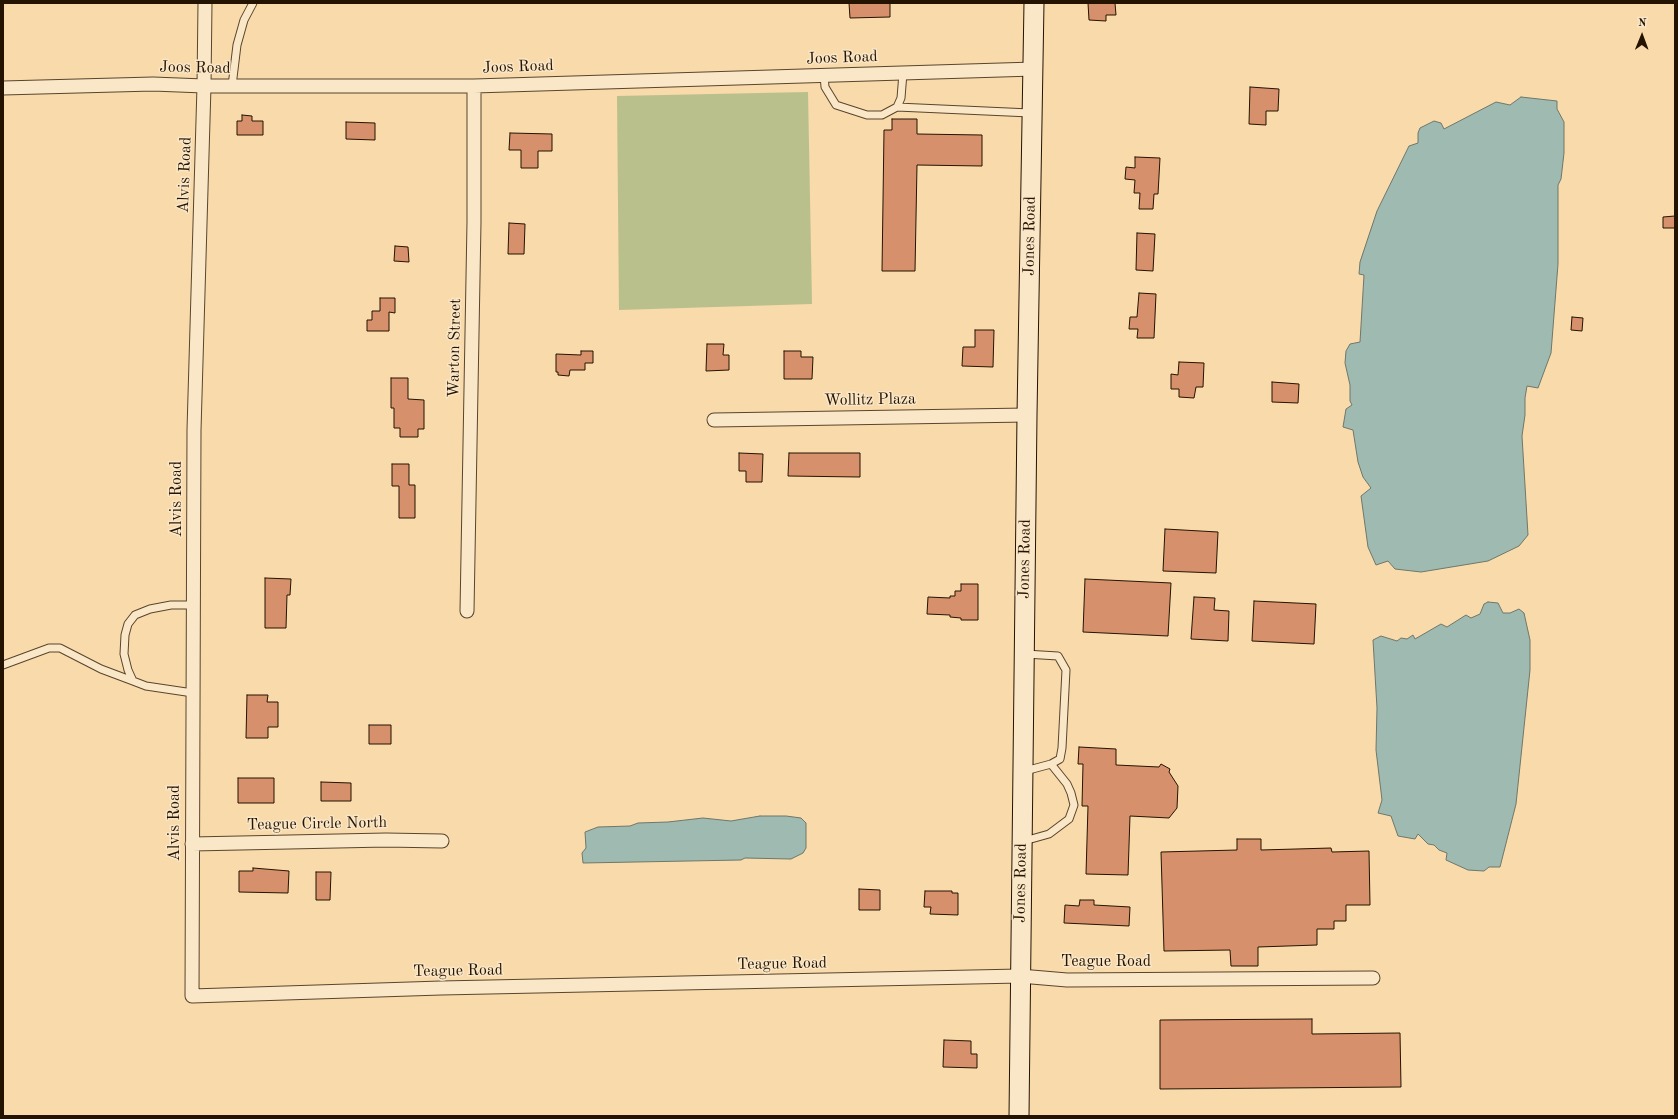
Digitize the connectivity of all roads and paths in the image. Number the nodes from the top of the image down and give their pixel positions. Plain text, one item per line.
1 (205, 3) edge
2 (252, 3) edge
3 (1034, 3) edge
4 (1034, 69) junction
5 (903, 73) junction
6 (824, 75) junction
7 (204, 86) junction
8 (232, 86) junction
9 (474, 86) junction
10 (3, 88) edge
11 (897, 107) junction
12 (1033, 113) junction
13 (1027, 415) junction
14 (714, 420) dead end
15 (193, 605) junction
16 (467, 611) dead end
17 (1024, 654) junction
18 (3, 665) edge
19 (133, 681) junction
20 (193, 693) junction
21 (1051, 764) junction
22 (1023, 772) junction
23 (442, 841) dead end
24 (1022, 841) junction
25 (192, 844) junction
26 (1020, 976) junction
27 (1373, 978) dead end
28 (192, 996) joint
29 (1019, 1116) edge

1 - 7 street, Alvis Road
2 - 8 lane
3 - 4 street, Jones Road
4 - 5 street, Joos Road
4 - 12 street, Jones Road
5 - 6 street, Joos Road
5 - 11 lane
6 - 9 street, Joos Road
6 - 11 lane
7 - 8 street, Joos Road
7 - 10 street, Joos Road
7 - 15 street, Alvis Road
8 - 9 street, Joos Road
9 - 16 street, Warton Street
11 - 12 lane
12 - 13 street, Jones Road
13 - 14 street, Wollitz Plaza
13 - 17 street, Jones Road
15 - 19 lane
15 - 20 street, Alvis Road
17 - 21 lane
17 - 22 street, Jones Road
18 - 19 lane
19 - 20 lane
20 - 25 street, Alvis Road
21 - 22 lane
21 - 24 lane
22 - 24 street, Jones Road
23 - 25 street, Teague Circle North
24 - 26 street, Jones Road
25 - 28 street, Alvis Road
26 - 27 street, Teague Road
26 - 28 street, Teague Road
26 - 29 street, Jones Road

